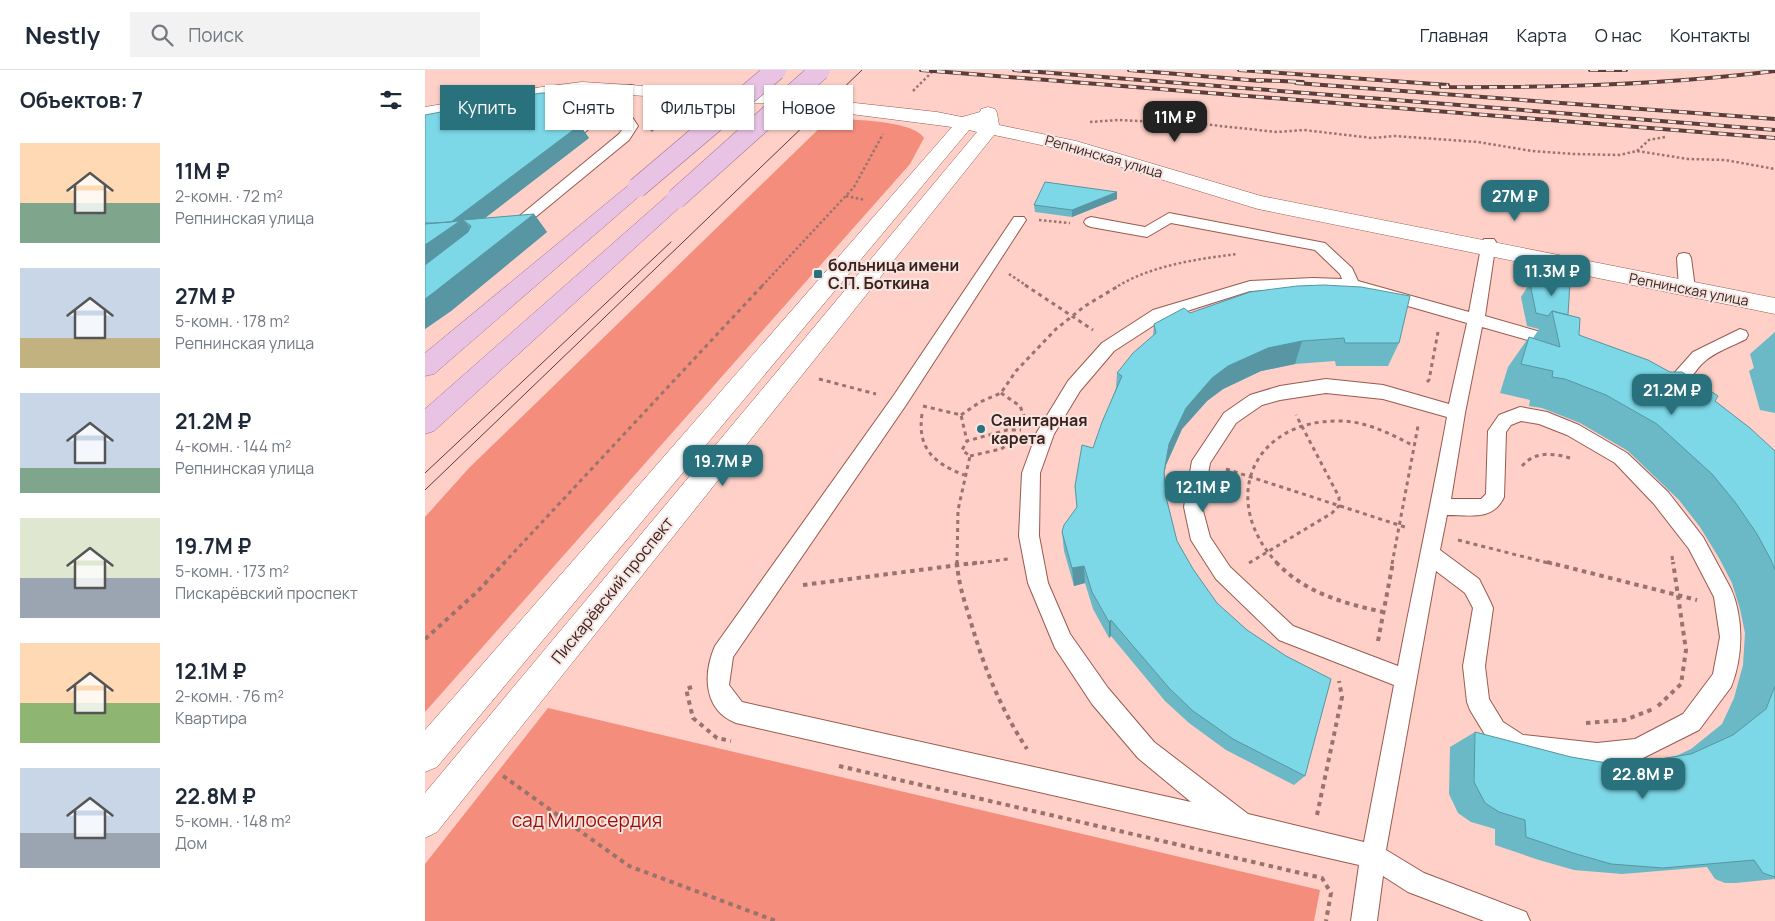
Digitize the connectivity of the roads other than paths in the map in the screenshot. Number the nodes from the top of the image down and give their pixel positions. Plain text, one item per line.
1 (775, 70) edge
2 (820, 70) edge
3 (633, 89) edge
4 (545, 92) edge
5 (425, 101) edge
6 (425, 113) edge
7 (981, 121) junction
8 (629, 130) edge
9 (1019, 220) dead end
10 (521, 221) edge
11 (1091, 222) dead end
12 (1489, 242) dead end
13 (1685, 273) junction
14 (1352, 285) junction
15 (1775, 292) edge
16 (1775, 306) edge
17 (1477, 320) junction
18 (1740, 335) dead end
19 (1572, 346) edge
20 (425, 367) edge
21 (1675, 384) edge
22 (1456, 413) junction
23 (425, 424) edge
24 (1440, 507) junction
25 (1431, 555) junction
26 (1407, 680) junction
27 (425, 754) edge
28 (425, 820) edge
29 (1247, 826) junction
30 (1373, 856) junction
31 (1364, 921) edge
32 (1517, 921) edge

1 - 20 main road, bridge
2 - 23 main road, bridge
3 - 7 street, Репнинская улица
4 - 6 street, Репнинская улица
5 - 7 street, Репнинская улица
7 - 13 street, Репнинская улица
7 - 27 street, Пискарёвский проспект
7 - 28 street, Пискарёвский проспект
8 - 10 lane
9 - 29 lane
11 - 14 lane
12 - 17 lane
13 - 15 street, Репнинская улица
13 - 16 street, Репнинская улица
14 - 17 lane
14 - 29 lane
17 - 19 lane
17 - 22 lane
18 - 21 lane
22 - 24 lane
22 - 26 lane
24 - 25 lane
24 - 25 lane
25 - 26 lane
26 - 30 lane
29 - 30 lane
30 - 31 lane
30 - 32 lane

